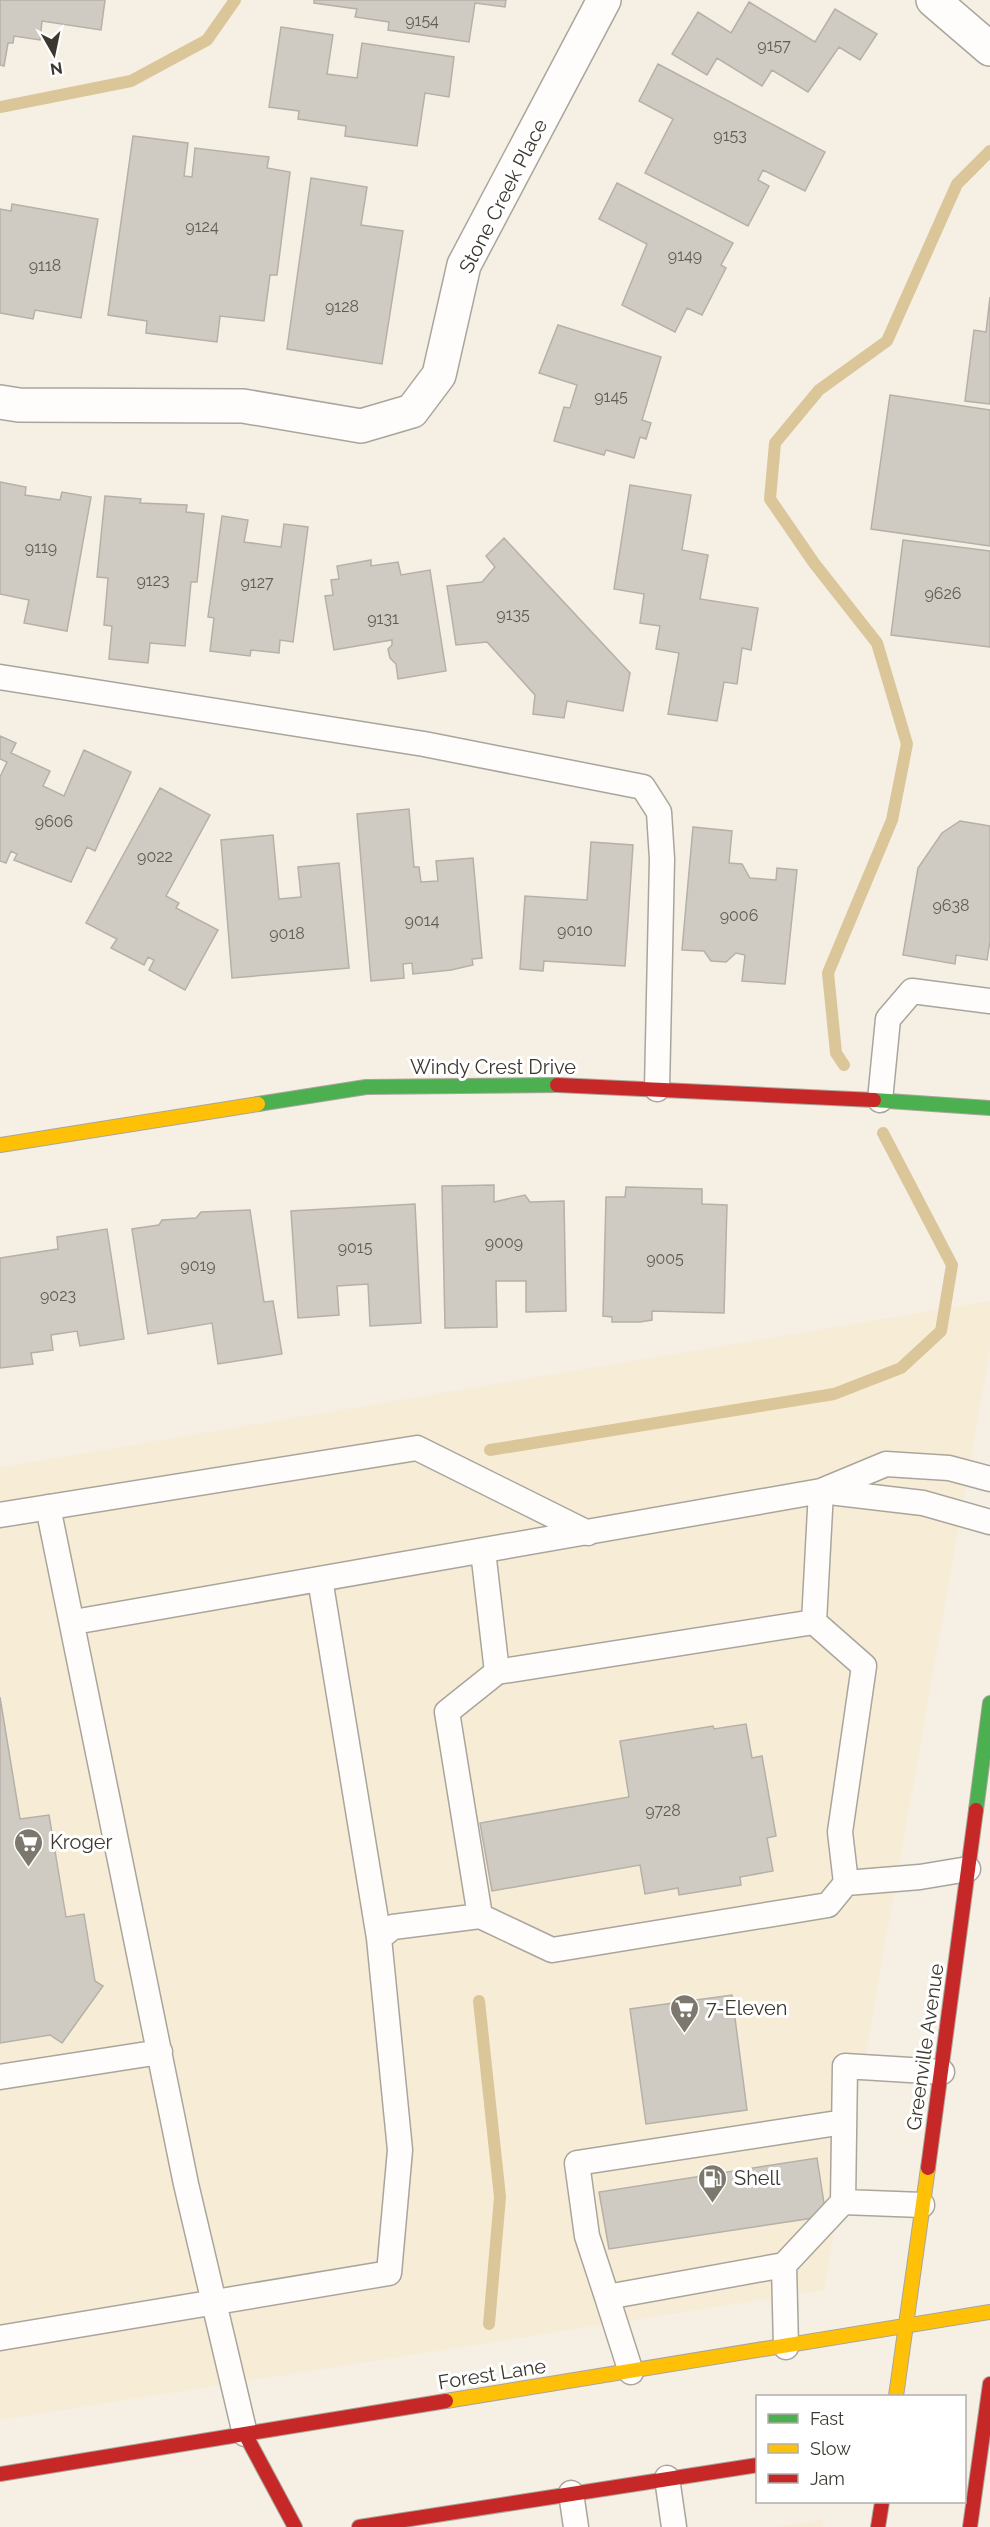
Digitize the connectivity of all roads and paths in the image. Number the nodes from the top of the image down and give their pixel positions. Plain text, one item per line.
1 (604, 0) edge
2 (933, 0) edge
3 (990, 49) edge
4 (0, 402) edge
5 (0, 677) edge
6 (990, 1001) edge
7 (657, 1089) junction
8 (880, 1100) junction
9 (990, 1108) edge
10 (0, 1144) edge
11 (990, 1479) edge
12 (820, 1491) junction
13 (48, 1507) junction
14 (0, 1515) edge
15 (990, 1522) edge
16 (588, 1533) junction
17 (483, 1551) junction
18 (320, 1579) junction
19 (74, 1622) junction
20 (814, 1622) junction
21 (497, 1672) junction
22 (990, 1703) edge
23 (968, 1869) junction
24 (846, 1883) junction
25 (480, 1916) junction
26 (379, 1938) junction
27 (160, 2052) junction
28 (942, 2072) junction
29 (0, 2077) edge
30 (844, 2121) junction
31 (843, 2202) junction
32 (922, 2205) junction
33 (784, 2265) junction
34 (607, 2297) junction
35 (213, 2301) junction
36 (990, 2312) edge
37 (904, 2326) junction
38 (0, 2338) edge
39 (786, 2347) junction
40 (631, 2372) junction
41 (990, 2384) edge
42 (896, 2395) edge
43 (987, 2428) edge
44 (966, 2432) edge
45 (245, 2434) junction
46 (756, 2465) edge
47 (0, 2474) edge
48 (666, 2478) junction
49 (572, 2493) junction
50 (882, 2503) edge
51 (295, 2527) edge
52 (359, 2527) edge
53 (576, 2527) edge
54 (674, 2527) edge
55 (878, 2527) edge
56 (970, 2527) edge

1 - 4 street, Stone Creek Place
2 - 3 street
5 - 7 lane
6 - 8 lane
7 - 8 main road, Windy Crest Drive
7 - 10 main road, Windy Crest Drive
8 - 9 main road, Windy Crest Drive
11 - 12 lane
12 - 15 lane
12 - 16 lane
12 - 20 lane
13 - 14 lane
13 - 16 lane
13 - 19 lane
16 - 17 lane
17 - 18 lane
17 - 21 lane
18 - 19 lane
18 - 26 lane
19 - 27 lane
20 - 21 lane
20 - 24 lane
21 - 25 lane
22 - 23 main road, Greenville Avenue
23 - 24 lane
23 - 28 main road, Greenville Avenue
24 - 25 lane
25 - 26 lane
26 - 35 lane
27 - 29 lane
27 - 35 lane
28 - 30 lane
28 - 32 main road, Greenville Avenue
30 - 31 lane
30 - 34 lane
31 - 32 lane
31 - 33 lane
32 - 37 main road, Greenville Avenue
33 - 34 lane
33 - 39 lane
34 - 40 lane
35 - 38 lane
35 - 45 lane
36 - 37 main road, Forest Lane
37 - 39 main road, Forest Lane
37 - 42 main road, Greenville Avenue
39 - 40 main road, Forest Lane
40 - 45 main road, Forest Lane
41 - 43 main road
43 - 44 main road
43 - 56 main road
45 - 47 main road, Forest Lane
45 - 51 main road
46 - 48 main road
48 - 49 main road
48 - 54 lane
49 - 52 main road
49 - 53 lane
50 - 55 main road

